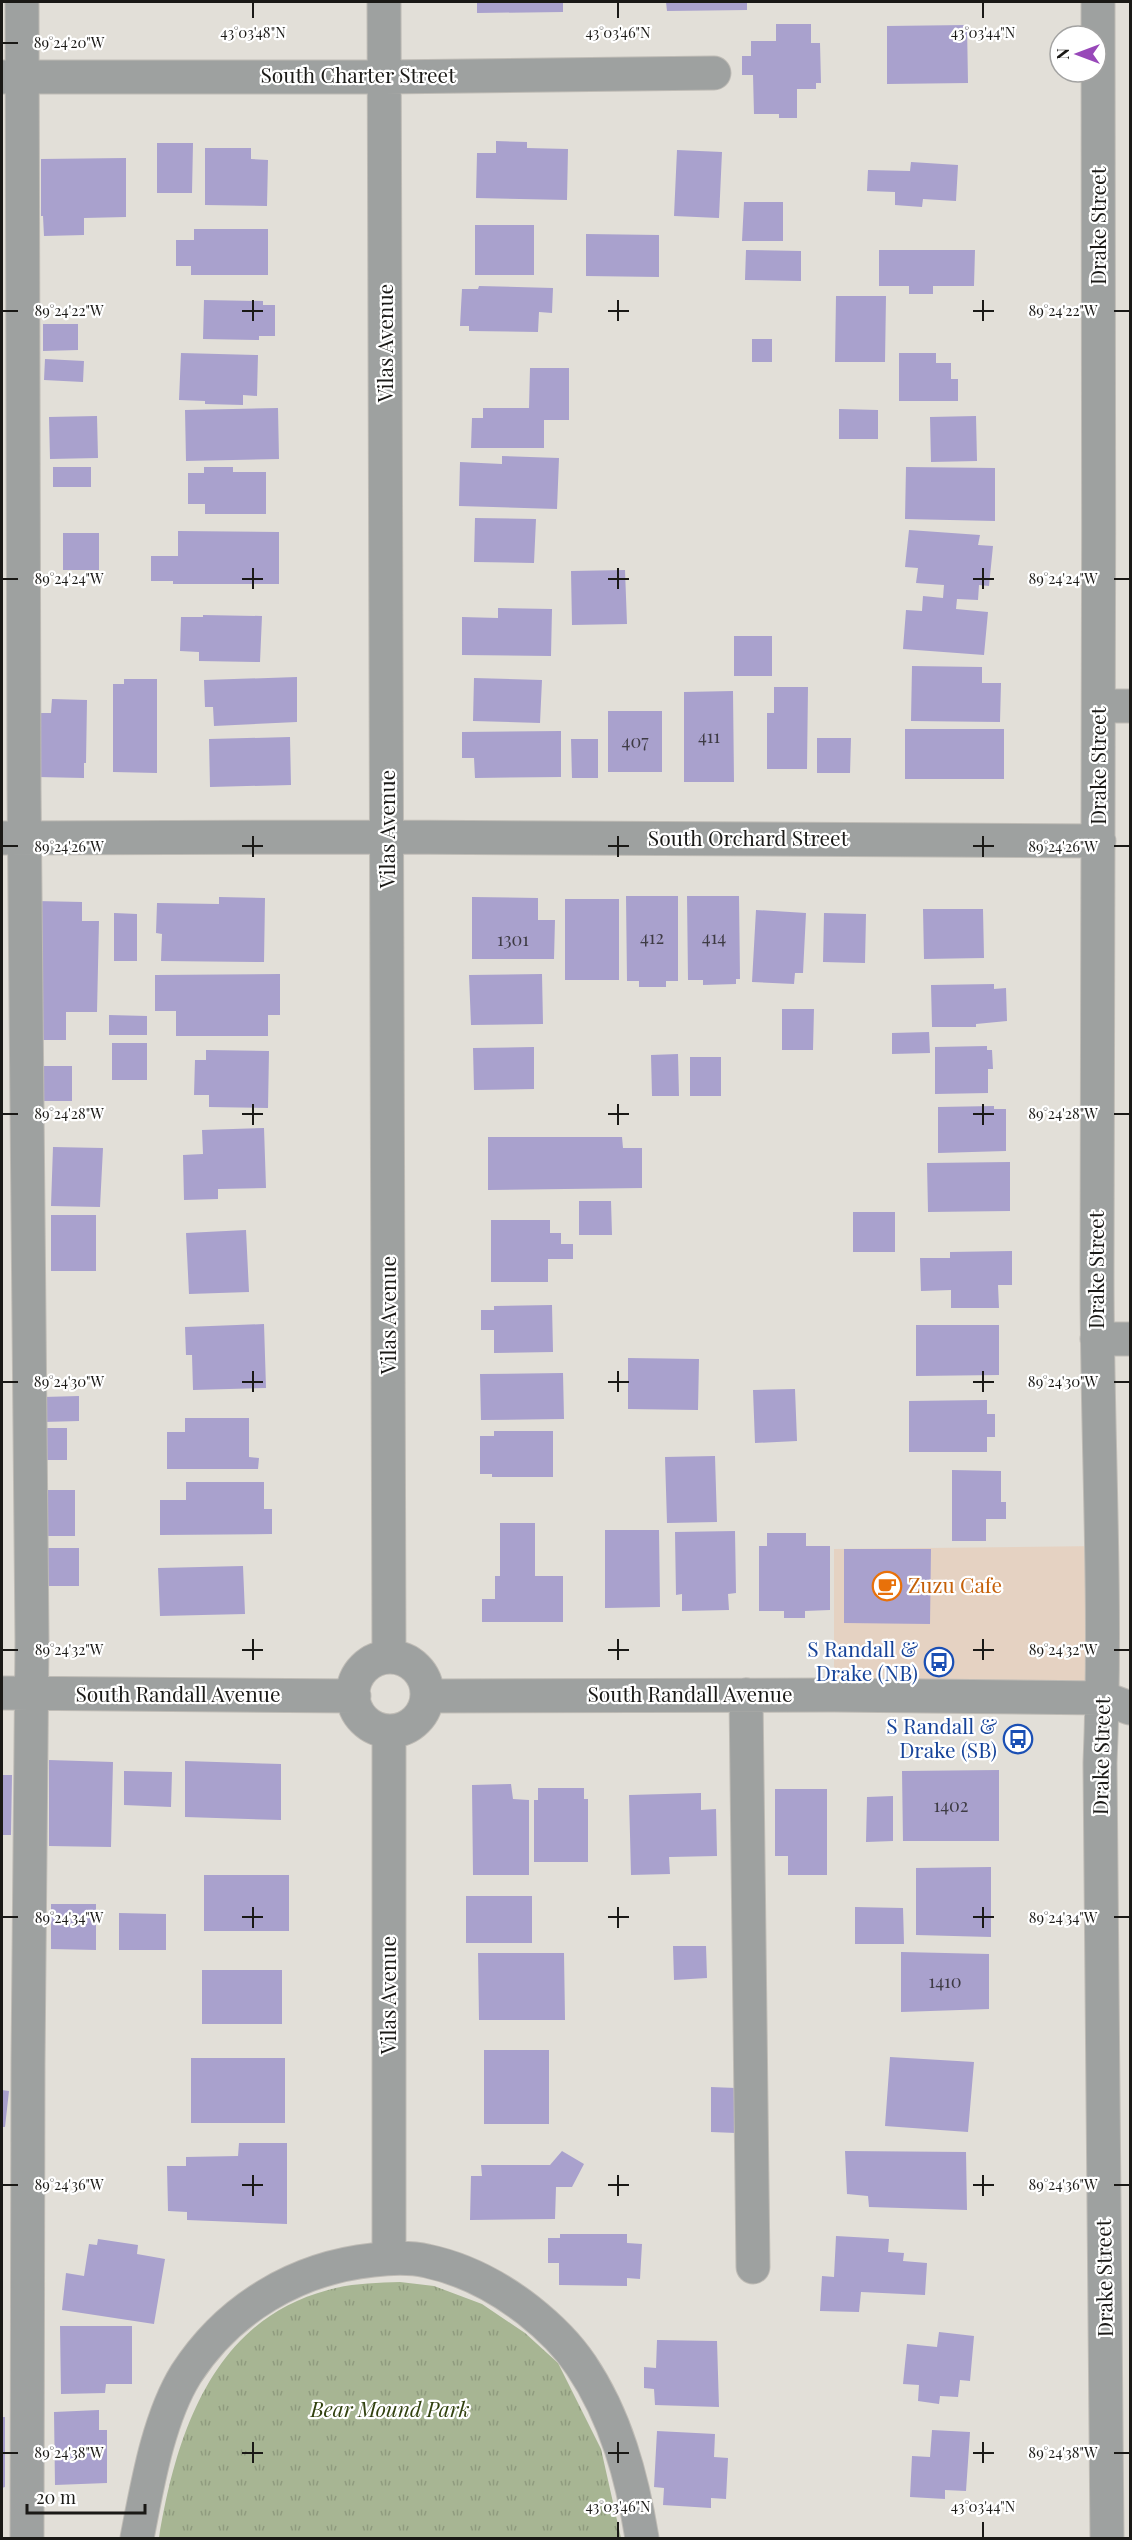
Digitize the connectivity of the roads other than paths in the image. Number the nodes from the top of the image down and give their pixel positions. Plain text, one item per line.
1 (22, 2) edge
2 (384, 2) edge
3 (1098, 2) edge
4 (714, 73) dead end
5 (12, 77) edge
6 (385, 77) junction
7 (1115, 706) edge
8 (388, 837) junction
9 (13, 838) edge
10 (1099, 842) junction
11 (1097, 1339) junction
12 (1131, 1339) edge
13 (389, 1657) junction
14 (17, 1694) edge
15 (746, 1695) junction
16 (354, 1696) junction
17 (427, 1696) junction
18 (1117, 1703) edge
19 (389, 1731) junction
20 (389, 2259) junction
21 (753, 2267) dead end
22 (27, 2538) edge
23 (137, 2538) edge
24 (642, 2538) edge
25 (1107, 2538) edge

1 - 5 street
2 - 6 street, Vilas Avenue
3 - 7 street, Drake Street
4 - 6 street, South Charter Street
5 - 6 street, South Charter Street
5 - 9 street
6 - 8 street, Vilas Avenue
7 - 10 street, Drake Street
8 - 9 street, South Orchard Street
8 - 10 street, South Orchard Street
8 - 13 street, Vilas Avenue
9 - 14 street
10 - 11 street, Drake Street
11 - 12 street
11 - 18 street, Drake Street
13 - 16 street
13 - 17 street
14 - 16 street, South Randall Avenue
14 - 22 street
15 - 17 street, South Randall Avenue
15 - 18 street, South Randall Avenue
15 - 21 street
16 - 19 street
17 - 19 street
18 - 25 street, Drake Street
19 - 20 street, Vilas Avenue
20 - 23 street
20 - 24 street

